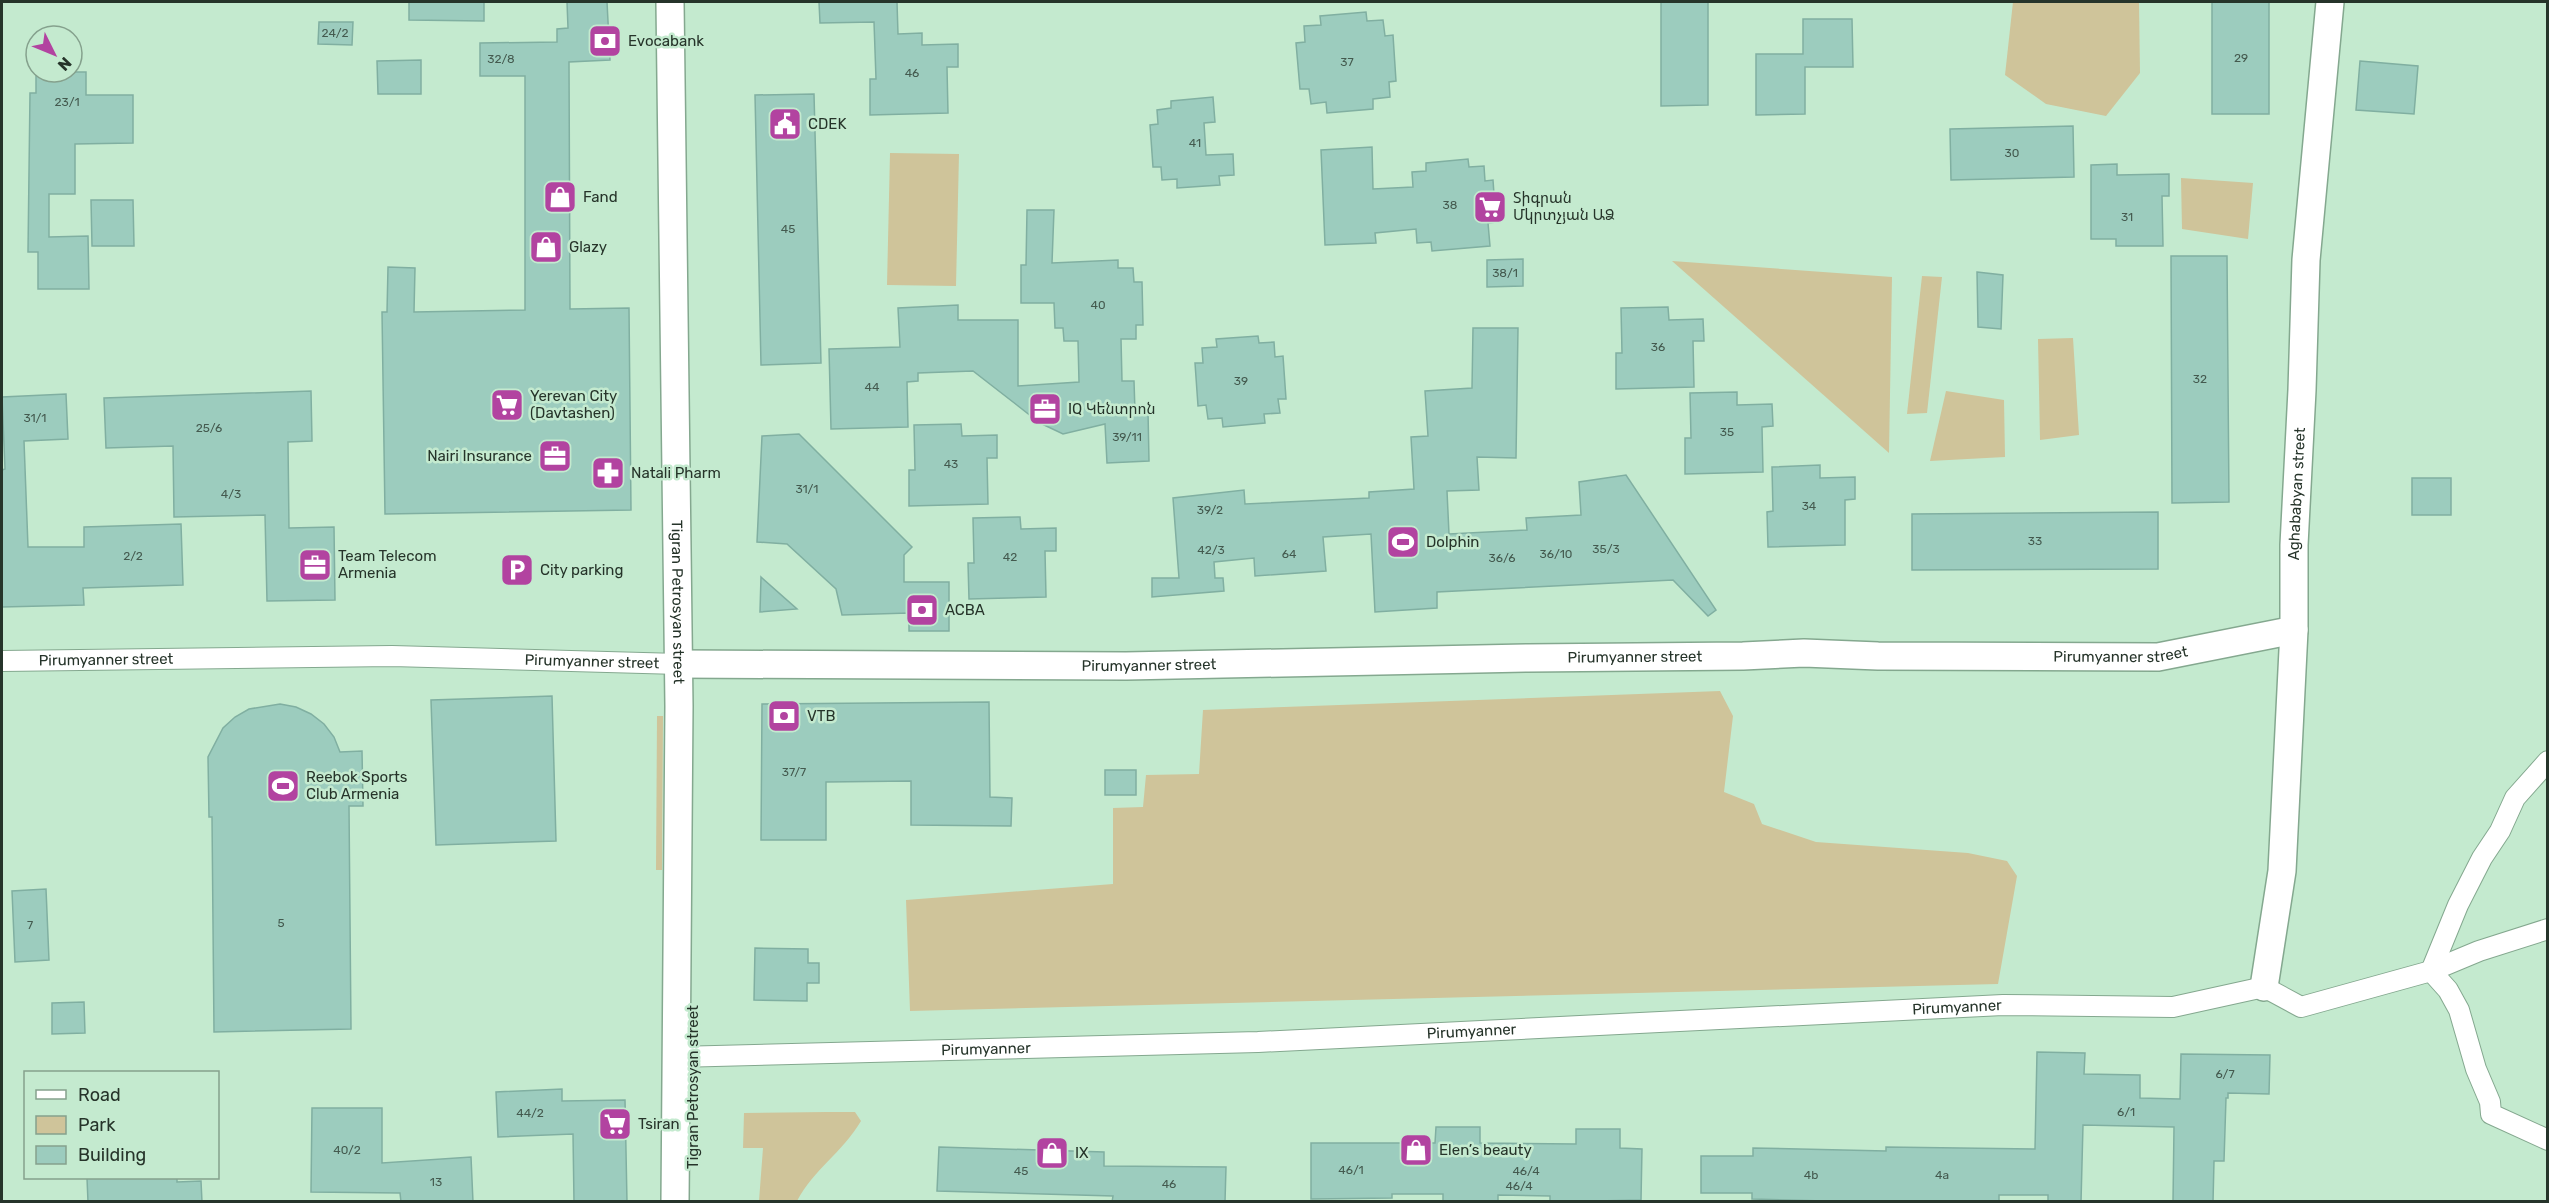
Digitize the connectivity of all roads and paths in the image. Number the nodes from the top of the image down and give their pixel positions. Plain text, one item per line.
1 (670, 2) edge
2 (682, 2) edge
3 (2330, 2) edge
4 (2294, 630) junction
5 (2, 661) edge
6 (686, 664) junction
7 (2547, 761) edge
8 (2547, 929) edge
9 (2431, 971) junction
10 (2264, 987) junction
11 (685, 1057) junction
12 (2547, 1140) edge
13 (675, 1202) edge
14 (693, 1202) edge

1 - 6 street, Tigran Petrosyan street
2 - 6 street, Tigran Petrosyan street
3 - 4 street, Aghababyan street
4 - 6 street, Pirumyanner street
4 - 10 street, Aghababyan street
5 - 6 street, Pirumyanner street
6 - 11 street, Tigran Petrosyan street
7 - 9 street
8 - 9 street
9 - 10 street
9 - 12 street
10 - 11 street, Pirumyanner
11 - 13 street, Tigran Petrosyan street
11 - 14 street, Tigran Petrosyan street

